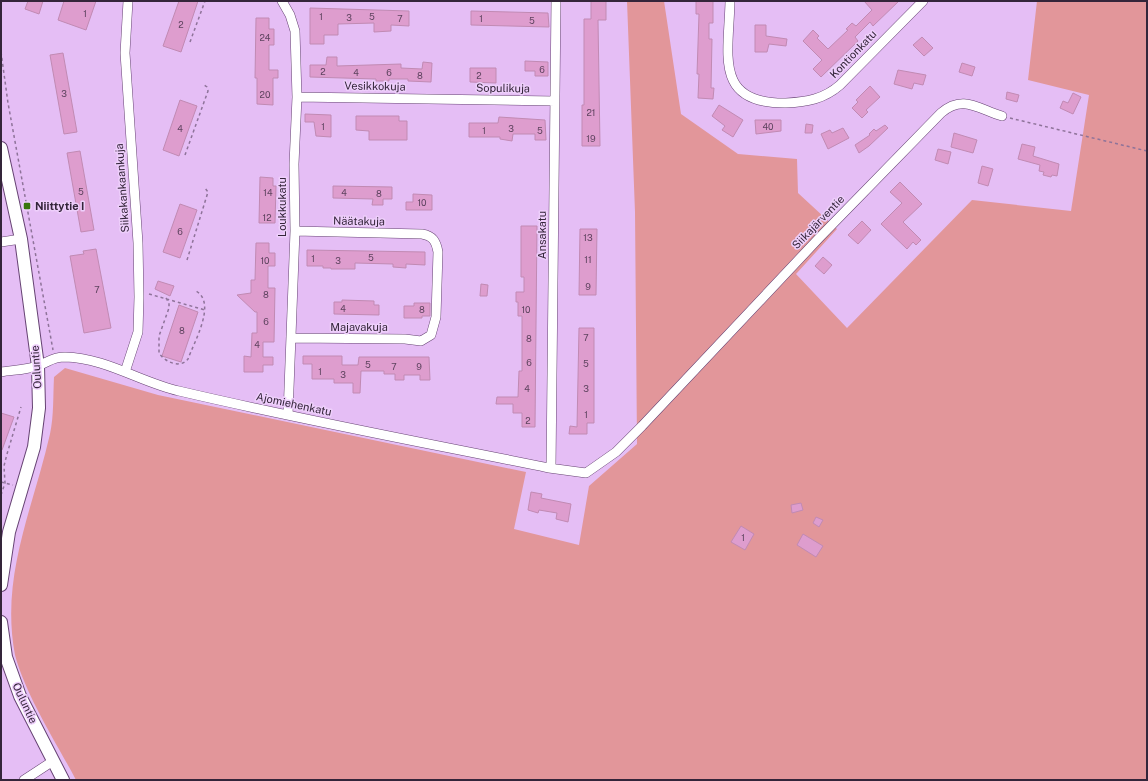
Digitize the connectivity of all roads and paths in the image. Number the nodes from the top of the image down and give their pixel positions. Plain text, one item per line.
1 (128, 1) edge
2 (205, 1) edge
3 (283, 1) edge
4 (556, 1) edge
5 (730, 1) edge
6 (923, 1) edge
7 (190, 42) dead end
8 (1, 52) edge
9 (203, 84) dead end
10 (297, 97) junction
11 (452, 100) joint
12 (555, 101) junction
13 (1002, 116) joint
14 (1, 148) edge
15 (1147, 151) edge
16 (185, 155) dead end
17 (205, 188) dead end
18 (295, 231) junction
19 (21, 239) junction
20 (1, 242) edge
21 (187, 260) dead end
22 (196, 291) dead end
23 (139, 294) junction
24 (166, 298) junction
25 (205, 310) junction
26 (292, 338) junction
27 (426, 340) joint
28 (55, 358) junction
29 (38, 366) junction
30 (1, 372) edge
31 (125, 372) junction
32 (22, 407) dead end
33 (288, 415) junction
34 (551, 468) junction
35 (1, 495) edge
36 (1, 585) edge
37 (1, 622) edge
38 (53, 762) junction
39 (24, 780) edge
40 (63, 780) edge

1 - 23 street, Siikakankaankuja
2 - 7 path
3 - 10 street, Loukkukatu
4 - 12 street, Ansakatu
5 - 6 street, Kontionkatu
8 - 28 path
9 - 16 path
10 - 11 street, Vesikkokuja
10 - 18 street, Loukkukatu
11 - 12 street, Sopulikuja
12 - 34 street, Ansakatu
13 - 15 path
13 - 34 street, Siikajärventie
14 - 19 street, Ouluntie
17 - 21 path
18 - 26 street, Loukkukatu
18 - 27 street, Näätakuja
19 - 20 street
19 - 29 street, Ouluntie
22 - 25 path
23 - 24 path
23 - 31 street, Siikakankaankuja
24 - 25 path
24 - 25 path
26 - 27 street, Majavakuja
26 - 33 street, Loukkukatu
28 - 29 street, Ajomiehenkatu
28 - 31 street, Ajomiehenkatu
29 - 30 street, Ajomiehenkatu
29 - 36 street, Ouluntie
31 - 33 street, Ajomiehenkatu
32 - 35 path
33 - 34 street, Ajomiehenkatu
37 - 38 street, Ouluntie
38 - 39 street
38 - 40 street, Ouluntie

